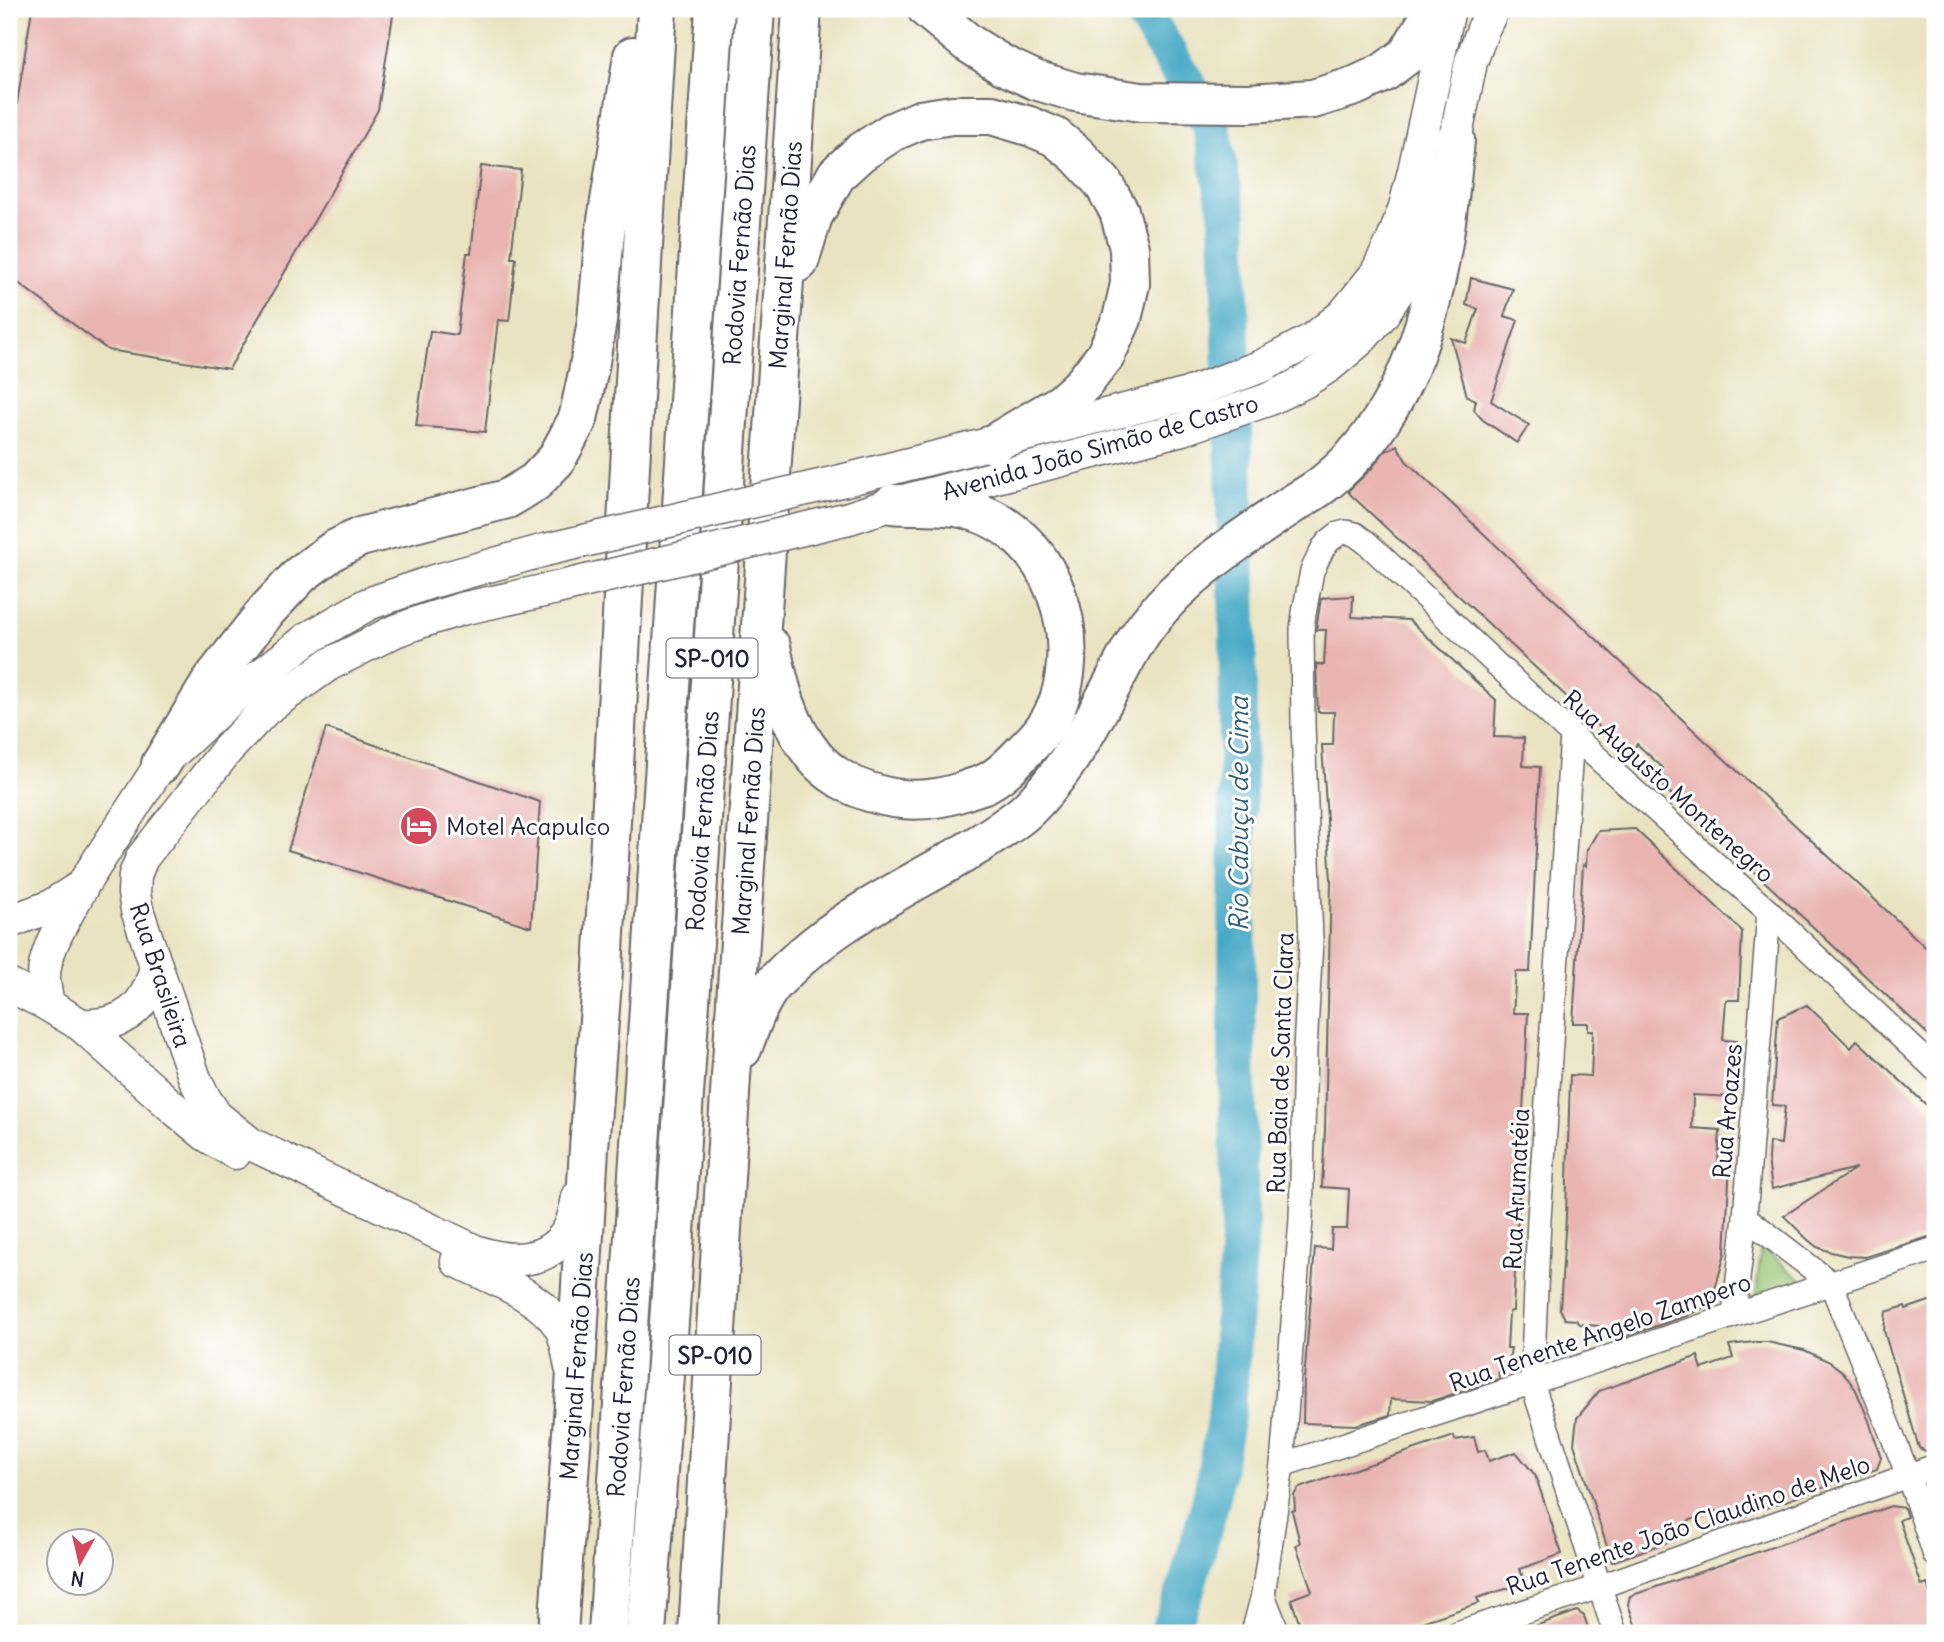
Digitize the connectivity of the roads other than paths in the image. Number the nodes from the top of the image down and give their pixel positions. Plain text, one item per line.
1 (640, 9) edge
2 (657, 9) edge
3 (715, 9) edge
4 (755, 9) edge
5 (802, 9) edge
6 (927, 9) edge
7 (1438, 9) edge
8 (1448, 9) edge
9 (1493, 9) edge
10 (1455, 140) junction
11 (780, 328) junction
12 (993, 444) junction
13 (892, 504) junction
14 (1367, 543) joint
15 (557, 588) joint
16 (763, 605) junction
17 (1572, 735) junction
18 (161, 764) junction
19 (82, 886) junction
20 (1769, 912) junction
21 (9, 922) edge
22 (156, 966) junction
23 (603, 970) junction
24 (9, 985) edge
25 (48, 1006) junction
26 (81, 1026) junction
27 (1935, 1069) edge
28 (732, 1077) junction
29 (589, 1148) junction
30 (1745, 1217) junction
31 (1935, 1249) edge
32 (630, 1262) junction
33 (1830, 1283) junction
34 (1734, 1314) junction
35 (1532, 1383) junction
36 (575, 1389) junction
37 (1282, 1465) junction
38 (1935, 1466) edge
39 (1908, 1475) junction
40 (1935, 1555) edge
41 (1599, 1587) junction
42 (1263, 1595) junction
43 (558, 1633) edge
44 (608, 1633) edge
45 (646, 1633) edge
46 (698, 1633) edge
47 (1253, 1633) edge
48 (1278, 1633) edge
49 (1457, 1633) edge
50 (1615, 1633) edge

1 - 18 highway
2 - 23 highway, Marginal Fernão Dias
3 - 32 highway, Rodovia Fernão Dias / SP-010
4 - 45 highway, Rodovia Fernão Dias / SP-010
5 - 11 highway, Marginal Fernão Dias / SP-010
6 - 7 highway
8 - 12 main road, Avenida João Simão de Castro
9 - 10 main road, Avenida João Simão de Castro
10 - 13 main road, Avenida João Simão de Castro
10 - 28 highway
11 - 12 highway
11 - 16 highway, Marginal Fernão Dias / SP-010
12 - 18 main road, Avenida João Simão de Castro, bridge
13 - 15 main road, Avenida João Simão de Castro, bridge
13 - 16 highway
14 - 17 street, Rua Augusto Montenegro
14 - 37 street, Rua Baia de Santa Clara
15 - 22 main road, Rua Brasileira
16 - 28 highway, Marginal Fernão Dias / SP-010
17 - 20 street, Rua Augusto Montenegro
17 - 35 street, Rua Arumatéia
18 - 19 main road
19 - 21 main road
19 - 25 main road
20 - 27 street, Rua Augusto Montenegro
20 - 30 street, Rua Aroazes
22 - 26 main road
22 - 29 main road, Rua Brasileira
23 - 29 highway, Marginal Fernão Dias
23 - 32 highway
24 - 25 main road
25 - 26 main road
26 - 36 main road
28 - 46 highway, Marginal Fernão Dias / SP-010
29 - 36 highway, Marginal Fernão Dias
30 - 33 street
30 - 34 street, Rua Aroazes
31 - 33 street, Rua Tenente Angelo Zampero
32 - 44 highway, Rodovia Fernão Dias / SP-010
33 - 34 street, Rua Tenente Angelo Zampero
33 - 39 street
34 - 35 street, Rua Tenente Angelo Zampero
35 - 37 street, Rua Tenente Angelo Zampero
35 - 41 street, Rua Arumatéia
36 - 43 highway, Marginal Fernão Dias
37 - 42 street, Rua Baia de Santa Clara
38 - 39 street, Rua Tenente João Claudino de Melo
39 - 40 street
39 - 41 street, Rua Tenente João Claudino de Melo
41 - 49 street, Rua Tenente João Claudino de Melo
41 - 50 street, Rua Arumatéia
42 - 47 street, Rua Baia de Santa Clara
42 - 48 street

